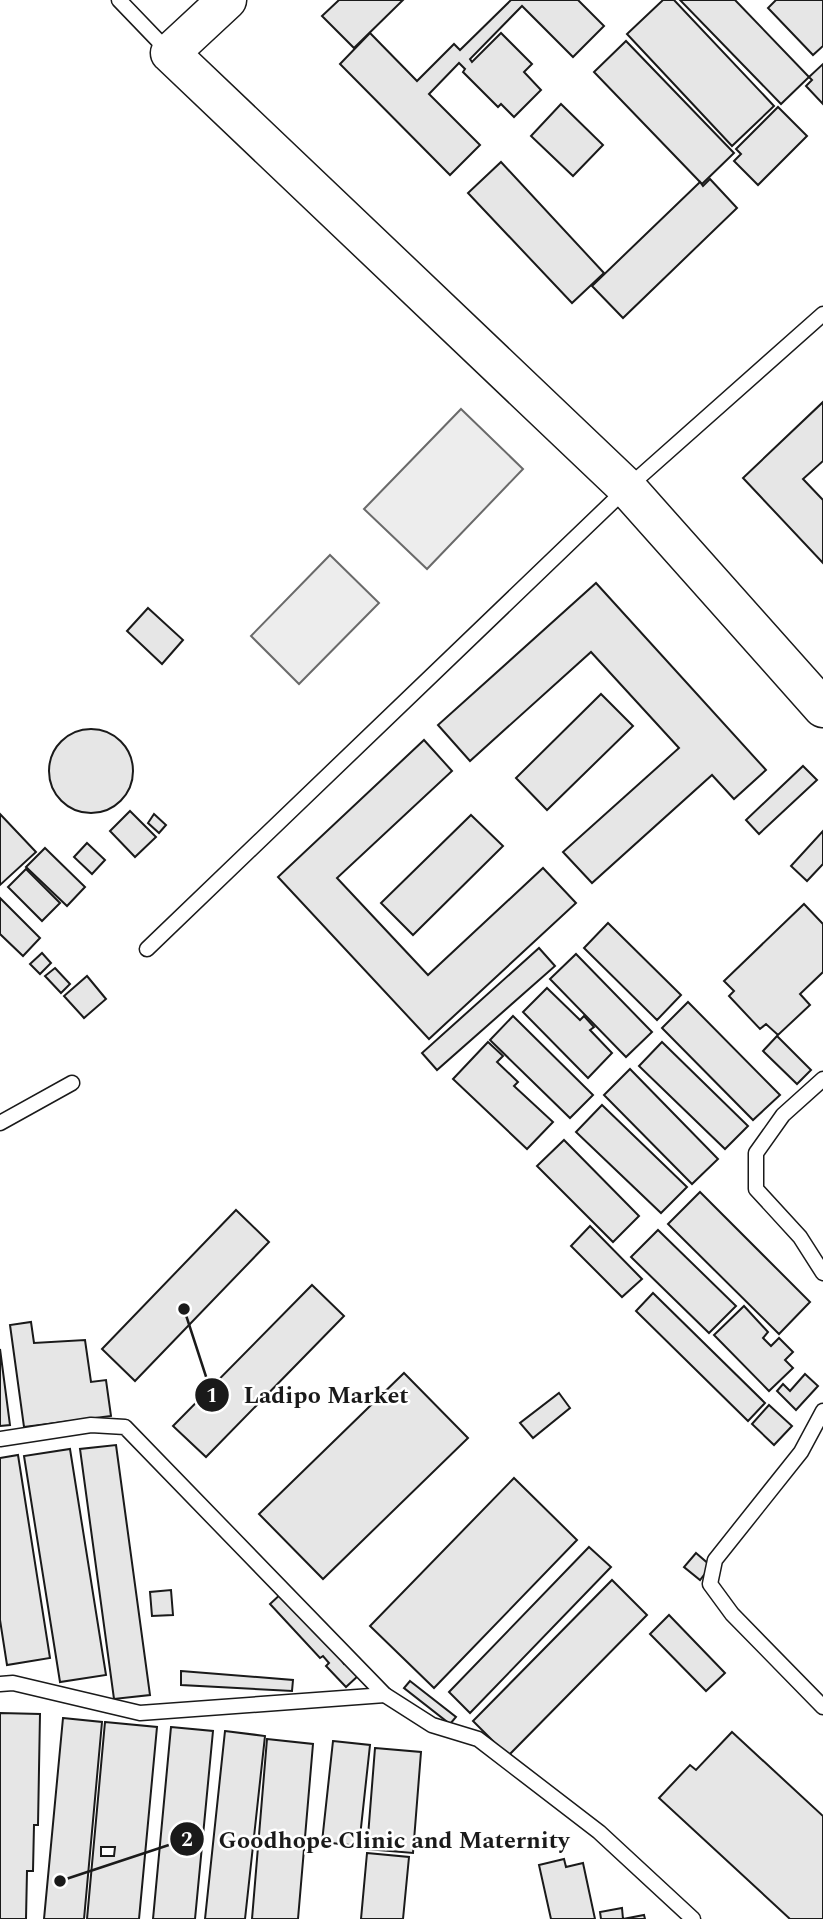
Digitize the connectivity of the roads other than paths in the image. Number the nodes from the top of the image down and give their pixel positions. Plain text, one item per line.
1 (119, 0) edge
2 (227, 0) edge
3 (170, 53) junction
4 (823, 314) edge
5 (628, 488) junction
6 (823, 708) edge
7 (147, 949) dead end
8 (823, 1079) edge
9 (72, 1083) dead end
10 (0, 1123) edge
11 (823, 1273) edge
12 (823, 1411) edge
13 (0, 1439) edge
14 (0, 1684) edge
15 (385, 1695) junction
16 (823, 1707) edge
17 (693, 1919) edge

1 - 3 lane
2 - 3 street
3 - 5 street
4 - 5 lane
5 - 6 street
5 - 7 lane
8 - 11 lane
9 - 10 lane
12 - 16 lane
13 - 15 lane
14 - 15 lane
15 - 17 lane

